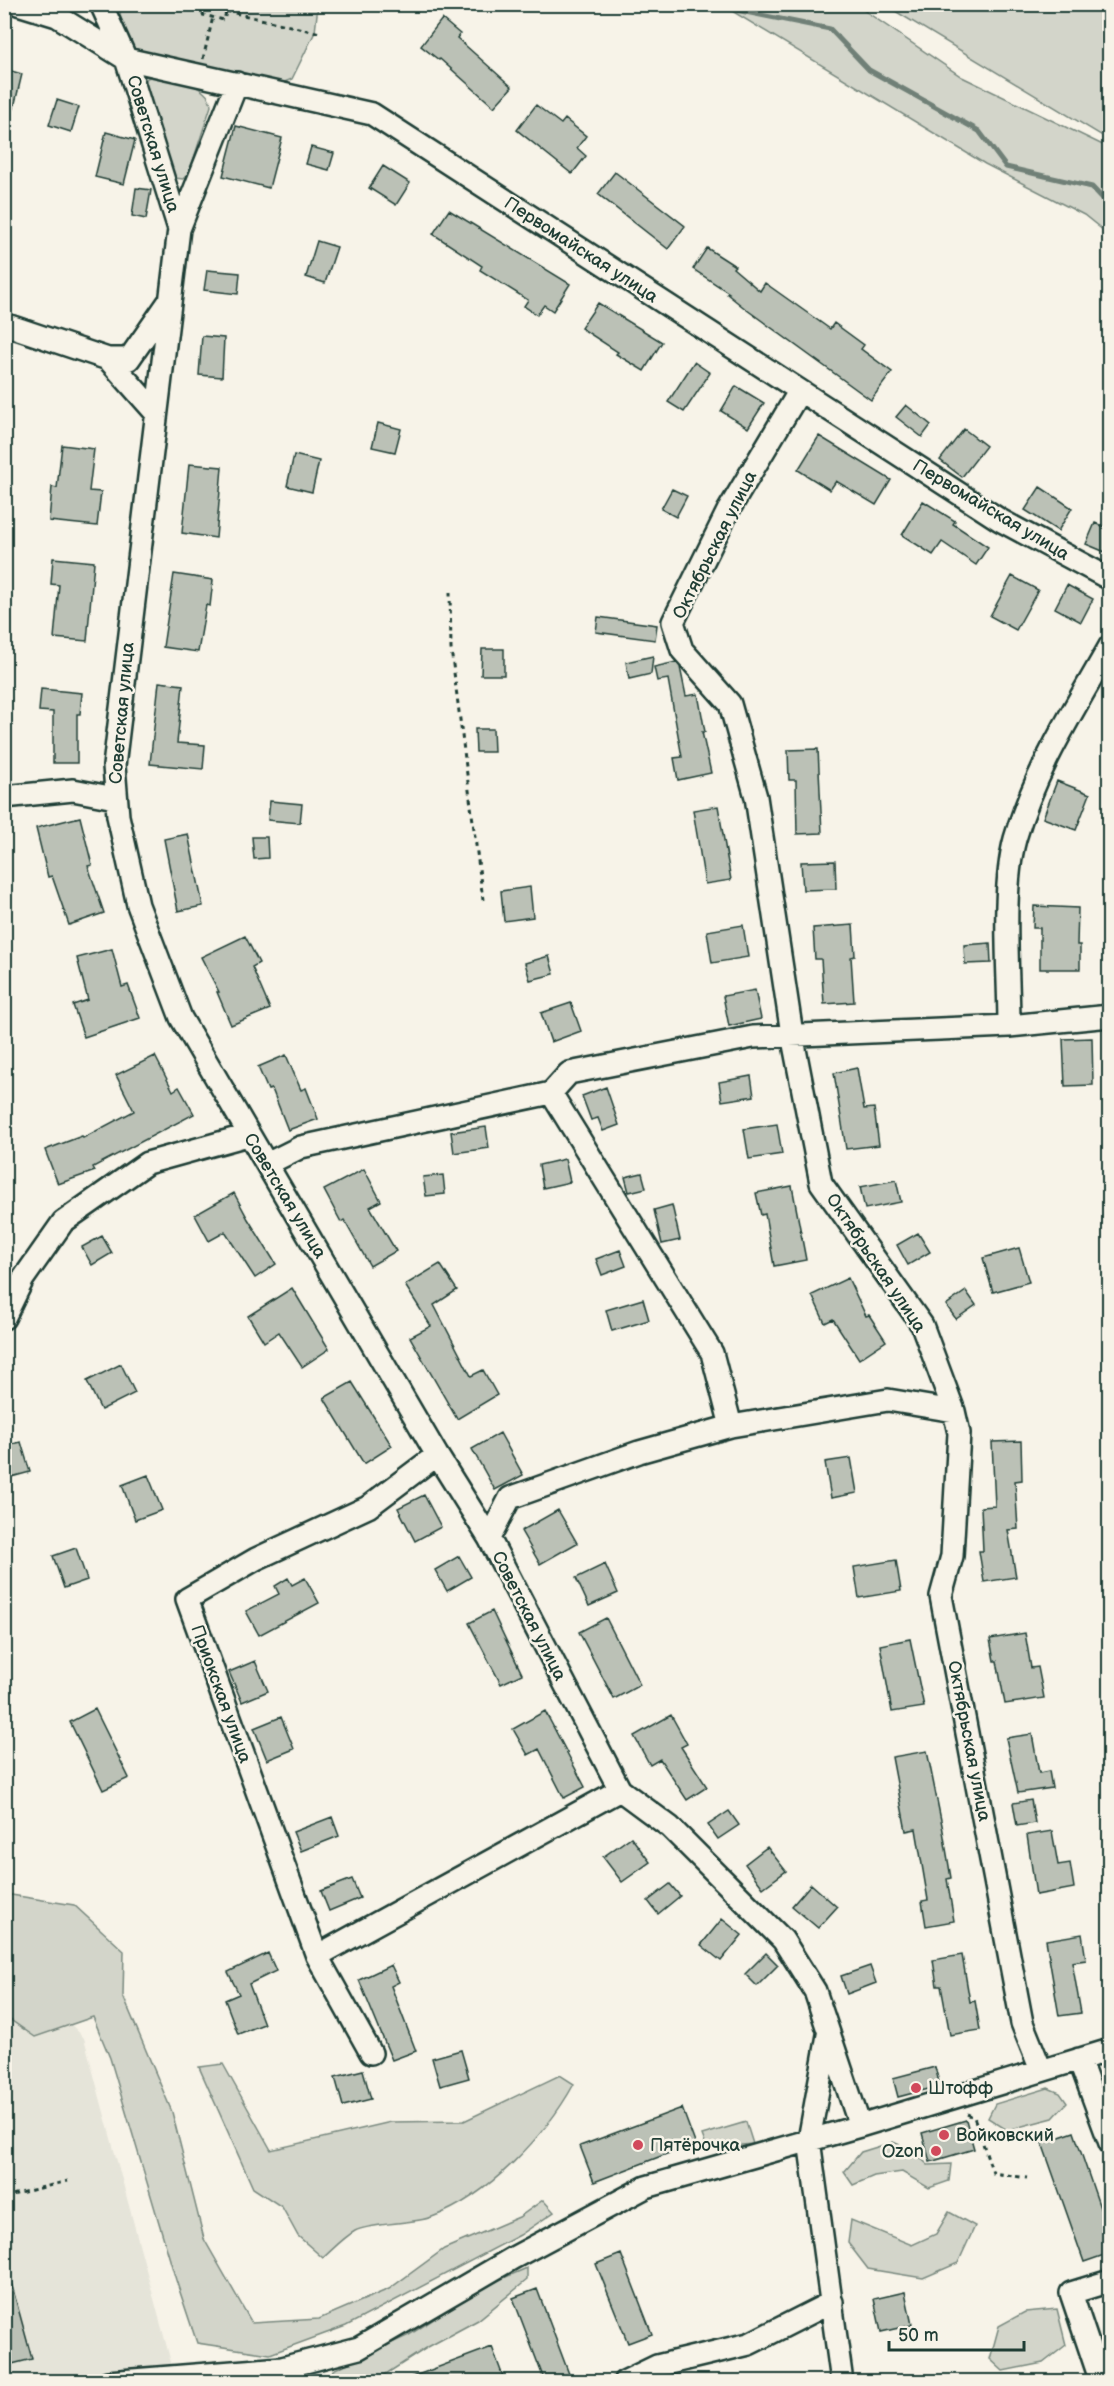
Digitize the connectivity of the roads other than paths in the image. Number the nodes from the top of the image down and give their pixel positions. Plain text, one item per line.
1 (18, 4) edge
2 (101, 4) edge
3 (126, 59) junction
4 (237, 84) junction
5 (179, 229) junction
6 (170, 299) junction
7 (4, 324) edge
8 (108, 359) junction
9 (799, 392) junction
10 (156, 413) junction
11 (1110, 579) edge
12 (1110, 646) edge
13 (4, 797) edge
14 (116, 798) junction
15 (1110, 1016) edge
16 (1009, 1026) junction
17 (792, 1034) junction
18 (551, 1093) junction
19 (248, 1135) junction
20 (267, 1164) junction
21 (4, 1317) edge
22 (954, 1411) junction
23 (731, 1426) junction
24 (436, 1455) junction
25 (489, 1538) junction
26 (620, 1790) junction
27 (317, 1956) junction
28 (828, 2034) junction
29 (1110, 2050) edge
30 (371, 2053) dead end
31 (1079, 2059) junction
32 (1041, 2070) junction
33 (860, 2126) junction
34 (809, 2140) junction
35 (1110, 2143) edge
36 (1110, 2281) edge
37 (832, 2302) junction
38 (218, 2377) edge
39 (108, 2382) edge
40 (624, 2382) edge
41 (842, 2382) edge
42 (1101, 2382) edge

1 - 3 street, Первомайская улица
2 - 3 street, Советская улица
3 - 4 street, Первомайская улица
3 - 5 street, Советская улица
4 - 5 street, Советская улица
4 - 9 street, Первомайская улица
5 - 6 street, Советская улица
6 - 8 street
6 - 10 street, Советская улица
7 - 8 street
8 - 10 street
9 - 11 street, Первомайская улица
9 - 17 street, Октябрьская улица
10 - 14 street, Советская улица
12 - 16 street
13 - 14 street
14 - 19 street, Советская улица
15 - 16 street
16 - 17 street
17 - 18 street
17 - 22 street, Октябрьская улица
18 - 20 street
18 - 23 street
19 - 20 street, Советская улица
19 - 21 street
20 - 24 street, Советская улица
22 - 23 street
22 - 32 street, Октябрьская улица
23 - 25 street
24 - 25 street, Советская улица
24 - 27 street, Приокская улица
25 - 26 street, Советская улица
26 - 27 street
26 - 28 street, Советская улица
27 - 30 street, Приокская улица
28 - 33 street, Советская улица
28 - 34 street, Советская улица
29 - 31 street
31 - 32 street
31 - 35 street
32 - 33 street
33 - 34 street
34 - 37 street, Советская улица
34 - 38 street
36 - 42 street
37 - 40 street
37 - 41 street, Советская улица
38 - 39 street

